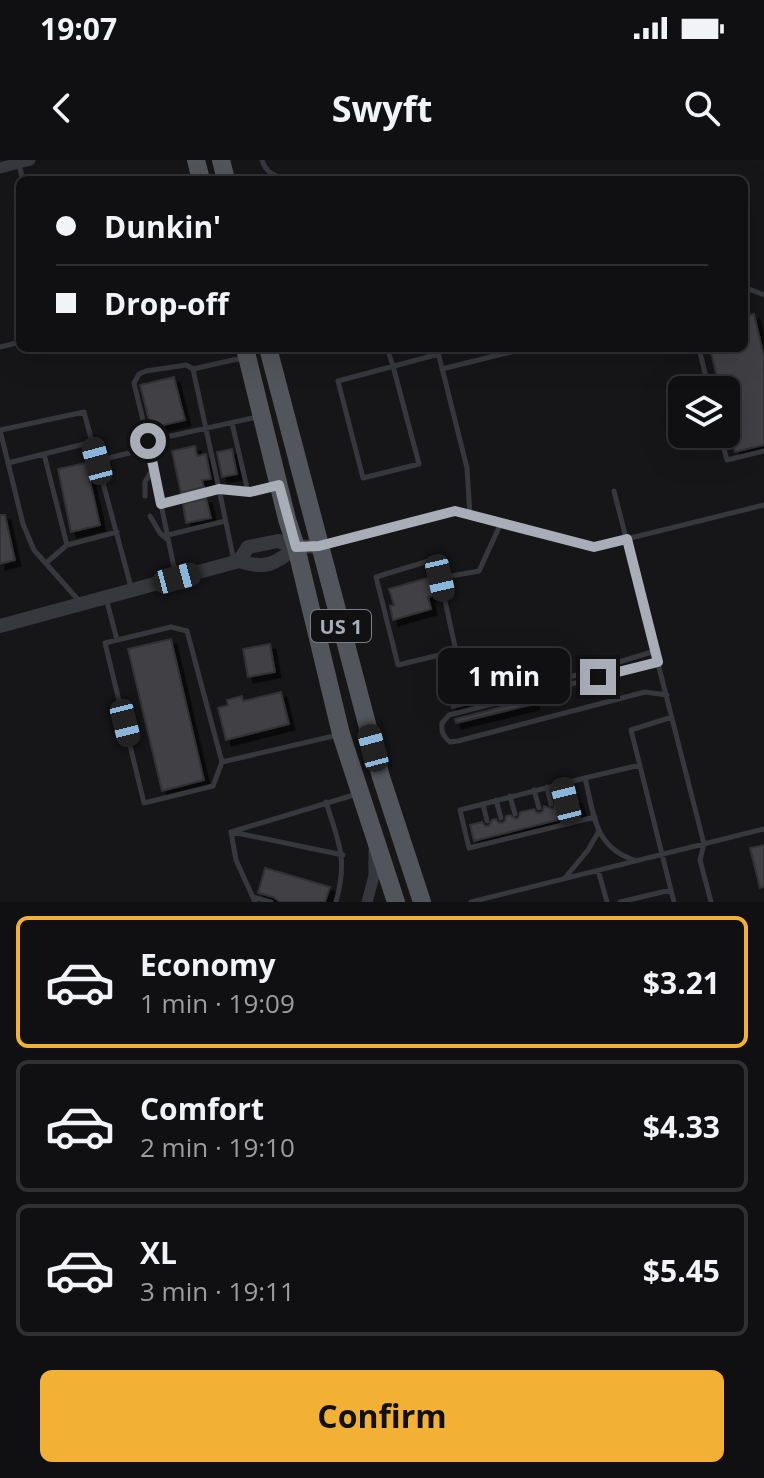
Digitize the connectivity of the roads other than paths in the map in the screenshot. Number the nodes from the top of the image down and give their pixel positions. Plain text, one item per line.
1 (262, 160) edge
2 (276, 176) edge
3 (246, 352) edge
4 (269, 352) edge
5 (388, 352) edge
6 (435, 352) edge
7 (438, 352) edge
8 (511, 352) edge
9 (700, 352) edge
10 (393, 366) junction
11 (193, 369) junction
12 (442, 369) junction
13 (706, 376) edge
14 (262, 416) junction
15 (232, 423) junction
16 (205, 428) junction
17 (0, 430) edge
18 (92, 442) junction
19 (149, 444) junction
20 (724, 448) edge
21 (764, 451) edge
22 (44, 454) junction
23 (97, 461) junction
24 (9, 466) junction
25 (153, 468) junction
26 (0, 472) edge
27 (279, 485) junction
28 (219, 489) junction
29 (614, 491) dead end
30 (248, 492) junction
31 (145, 496) dead end
32 (161, 504) junction
33 (764, 505) edge
34 (470, 515) junction
35 (150, 516) dead end
36 (225, 521) junction
37 (501, 523) junction
38 (117, 532) junction
39 (168, 538) junction
40 (627, 539) junction
41 (67, 545) junction
42 (319, 546) junction
43 (296, 547) junction
44 (236, 561) junction
45 (46, 563) junction
46 (177, 578) junction
47 (440, 578) junction
48 (131, 590) junction
49 (106, 597) junction
50 (82, 604) junction
51 (0, 626) edge
52 (117, 640) junction
53 (655, 651) junction
54 (658, 662) junction
55 (539, 692) junction
56 (667, 695) junction
57 (672, 717) junction
58 (341, 734) junction
59 (222, 762) junction
60 (640, 765) junction
61 (585, 778) junction
62 (562, 783) junction
63 (547, 787) junction
64 (534, 790) junction
65 (361, 792) junction
66 (510, 796) junction
67 (496, 800) junction
68 (566, 801) dead end
69 (326, 802) junction
70 (483, 804) junction
71 (551, 804) dead end
72 (539, 808) dead end
73 (367, 812) junction
74 (515, 814) dead end
75 (595, 817) junction
76 (501, 818) dead end
77 (487, 821) dead end
78 (764, 829) edge
79 (599, 831) junction
80 (231, 832) junction
81 (704, 844) junction
82 (662, 854) junction
83 (343, 855) junction
84 (637, 861) junction
85 (598, 870) junction
86 (565, 878) junction
87 (671, 890) junction
88 (254, 899) edge
89 (271, 902) edge
90 (336, 902) edge
91 (367, 902) edge
92 (396, 902) edge
93 (422, 902) edge
94 (471, 902) edge
95 (607, 902) edge
96 (620, 902) edge
97 (674, 902) edge
98 (711, 902) edge

1 - 2 lane
3 - 11 lane
3 - 14 main road, US 1
4 - 42 main road, US 1
5 - 10 lane
6 - 10 lane
7 - 12 lane
8 - 12 lane
9 - 13 lane
10 - 10 lane
11 - 16 lane
11 - 19 lane
12 - 34 lane
14 - 15 lane
14 - 27 main road, US 1
15 - 16 lane
15 - 30 lane
16 - 19 lane
16 - 28 lane
17 - 18 lane
17 - 24 lane
18 - 22 lane
18 - 23 lane
19 - 23 lane
19 - 25 lane
20 - 21 lane
22 - 24 lane
22 - 41 lane
23 - 38 lane
24 - 26 lane
24 - 45 lane
25 - 31 lane
25 - 32 lane
27 - 30 lane
27 - 43 main road, US 1
28 - 30 lane
28 - 32 lane
28 - 36 lane
29 - 40 lane
32 - 39 lane
33 - 40 lane
34 - 37 lane
34 - 42 lane
35 - 39 lane
36 - 39 lane
36 - 44 lane
37 - 40 lane
37 - 47 lane
38 - 41 lane
38 - 48 lane
39 - 46 lane
40 - 53 lane
41 - 45 lane
42 - 43 street
42 - 93 main road, US 1
43 - 44 street
43 - 58 main road, US 1
44 - 46 street
45 - 50 lane
46 - 48 street
47 - 47 lane
48 - 49 street
49 - 50 street
49 - 52 lane
50 - 51 street
52 - 59 lane
52 - 59 lane
53 - 54 lane
53 - 55 lane
54 - 55 lane
54 - 56 lane
55 - 56 lane
56 - 57 lane
57 - 60 lane
57 - 81 lane
58 - 59 lane
58 - 65 main road, US 1
60 - 61 lane
60 - 82 lane
61 - 62 lane
61 - 75 lane
62 - 63 lane
62 - 68 lane
63 - 64 lane
63 - 71 lane
64 - 66 lane
64 - 72 lane
65 - 69 lane
65 - 73 main road, US 1
66 - 67 lane
66 - 74 lane
67 - 70 lane
67 - 76 lane
69 - 80 lane
69 - 83 lane
70 - 75 lane
70 - 77 lane
73 - 91 street
73 - 92 main road, US 1
75 - 79 lane
78 - 81 lane
79 - 84 lane
79 - 86 lane
80 - 83 lane
80 - 88 lane
81 - 82 lane
81 - 98 lane
82 - 84 lane
82 - 87 lane
83 - 90 lane
84 - 85 lane
85 - 86 lane
85 - 95 lane
86 - 94 lane
87 - 96 lane
87 - 97 lane
88 - 89 lane

